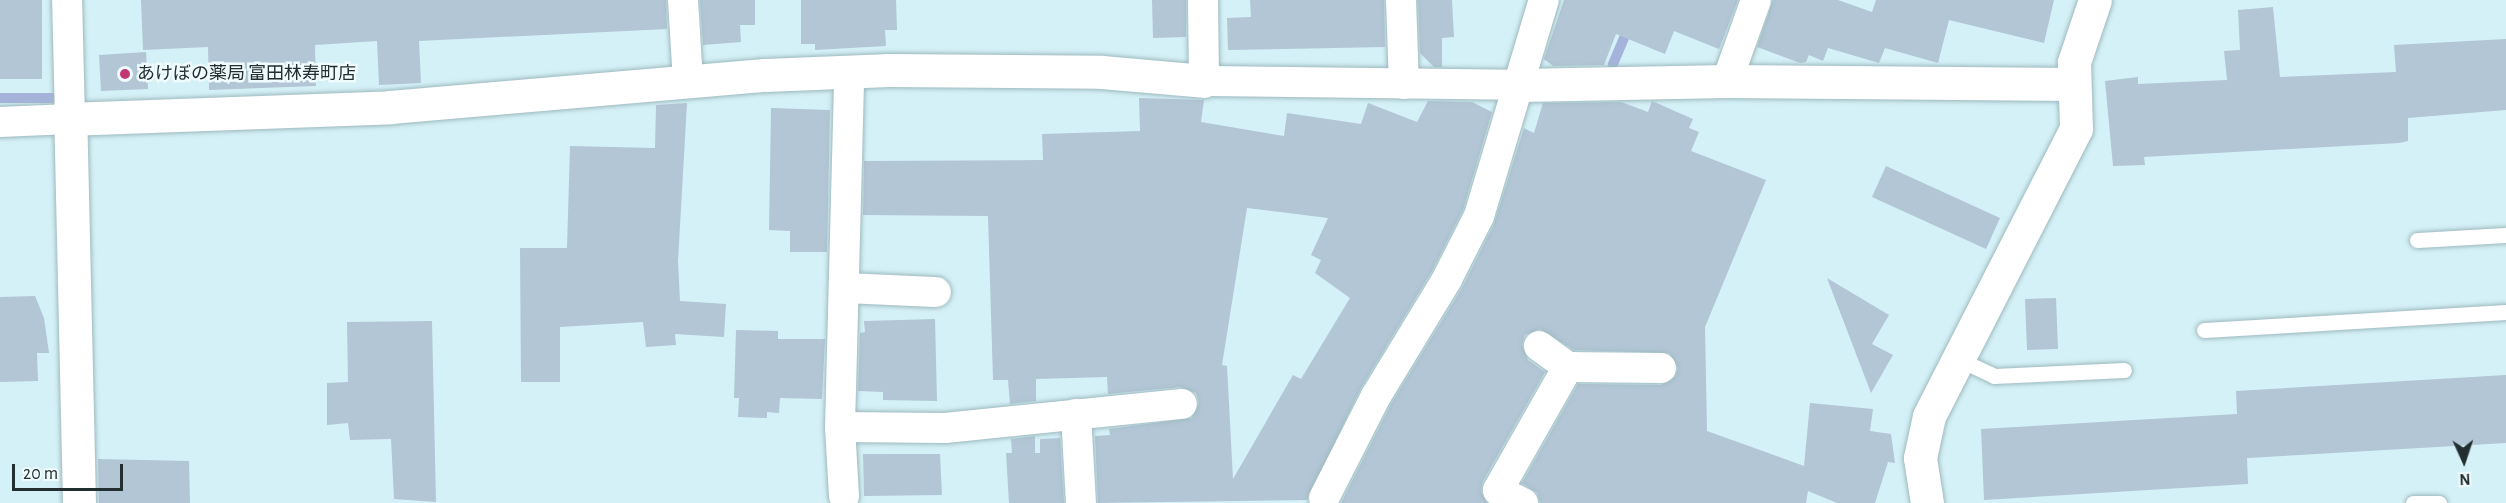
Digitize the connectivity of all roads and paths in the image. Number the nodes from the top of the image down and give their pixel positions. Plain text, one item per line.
1 (67, 0) edge
2 (683, 0) edge
3 (1203, 0) edge
4 (1401, 0) edge
5 (1544, 0) edge
6 (1756, 0) edge
7 (2095, 0) edge
8 (849, 72) junction
9 (688, 81) junction
10 (1204, 81) junction
11 (1726, 81) junction
12 (1404, 84) junction
13 (2074, 84) junction
14 (1519, 85) junction
15 (70, 119) junction
16 (0, 122) edge
17 (2506, 235) edge
18 (2417, 240) dead end
19 (844, 288) junction
20 (936, 292) dead end
21 (2506, 312) edge
22 (2204, 330) dead end
23 (1539, 346) dead end
24 (1958, 359) junction
25 (1568, 367) junction
26 (1661, 368) dead end
27 (2124, 370) dead end
28 (1182, 404) dead end
29 (1076, 414) junction
30 (840, 427) junction
31 (844, 496) dead end
32 (1323, 498) dead end
33 (1517, 502) edge
34 (79, 503) edge
35 (1081, 503) edge
36 (1927, 503) edge
37 (2413, 503) edge
38 (2439, 503) edge

1 - 15 street
2 - 9 street
3 - 10 street
4 - 12 street
5 - 14 street
6 - 11 street
7 - 13 street
8 - 9 street
8 - 10 street
8 - 19 street
9 - 15 street
10 - 12 street
11 - 13 street
11 - 14 street
12 - 14 street
13 - 24 street
14 - 32 street
15 - 16 street
15 - 34 street
17 - 18 lane
19 - 20 street
19 - 30 street
21 - 22 lane
23 - 25 street
24 - 27 lane
24 - 36 street
25 - 26 street
25 - 33 street
28 - 29 street
29 - 30 street
29 - 35 street
30 - 31 street
37 - 38 lane

